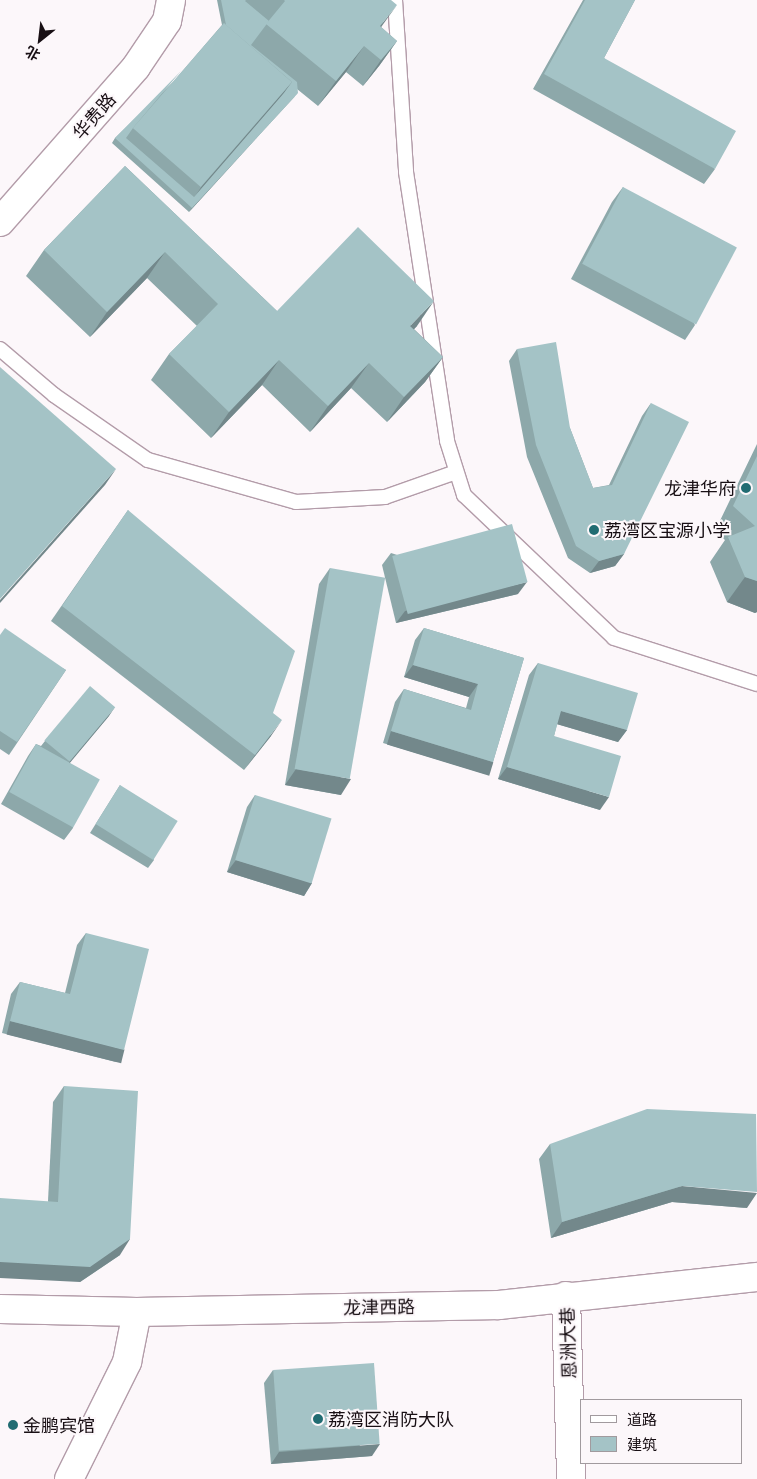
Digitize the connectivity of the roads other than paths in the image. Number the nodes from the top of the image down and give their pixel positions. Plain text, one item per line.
1 (171, 0) edge
2 (395, 0) edge
3 (0, 222) edge
4 (0, 349) edge
5 (456, 472) junction
6 (757, 684) edge
7 (757, 1276) edge
8 (566, 1296) junction
9 (0, 1309) edge
10 (137, 1312) junction
11 (69, 1479) edge
12 (571, 1479) edge

1 - 3 street, 华贵路
2 - 5 lane
4 - 5 lane
5 - 6 lane
7 - 8 street, 龙津西路
8 - 10 street, 龙津西路
8 - 12 street, 恩洲大巷
9 - 10 street, 龙津西路
10 - 11 street

